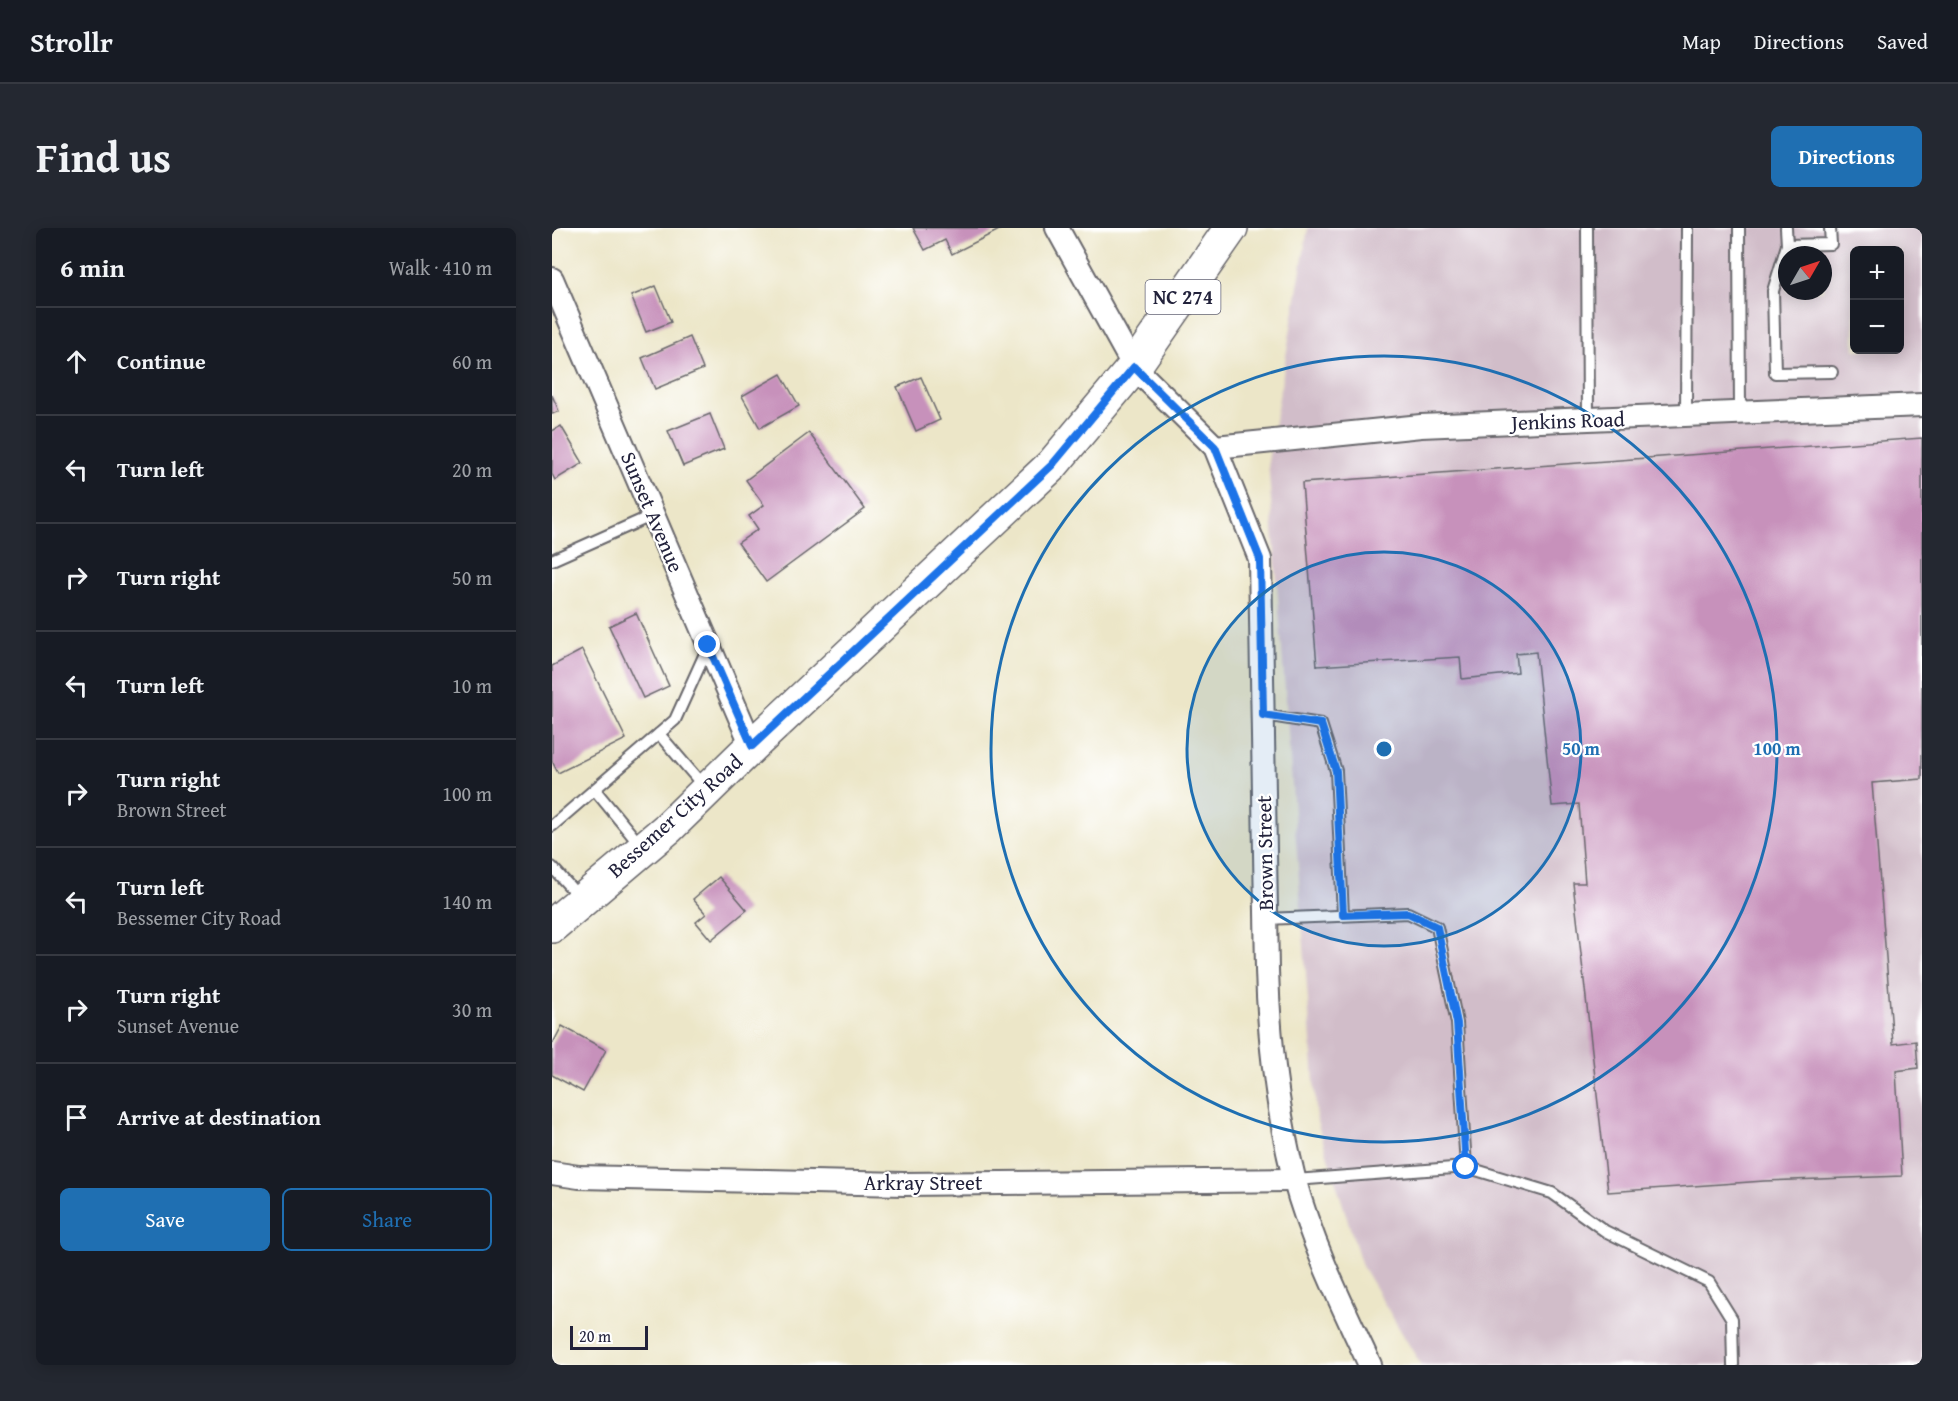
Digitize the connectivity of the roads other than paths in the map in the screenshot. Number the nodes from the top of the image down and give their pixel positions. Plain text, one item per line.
1 (1057, 228) edge
2 (1587, 228) edge
3 (1687, 228) edge
4 (1739, 228) edge
5 (1786, 228) edge
6 (1830, 228) edge
7 (1223, 233) edge
8 (1787, 245) junction
9 (552, 279) edge
10 (1134, 367) junction
11 (1832, 372) dead end
12 (1922, 405) edge
13 (1740, 415) junction
14 (1686, 416) junction
15 (1588, 420) junction
16 (1215, 447) junction
17 (653, 515) junction
18 (552, 560) edge
19 (708, 645) junction
20 (1263, 715) junction
21 (659, 734) junction
22 (752, 746) junction
23 (595, 790) junction
24 (707, 790) junction
25 (552, 826) edge
26 (643, 849) junction
27 (552, 867) edge
28 (581, 900) junction
29 (1343, 915) junction
30 (1266, 919) junction
31 (552, 926) edge
32 (1466, 1167) junction
33 (552, 1173) edge
34 (1294, 1180) junction
35 (1370, 1365) edge
36 (1733, 1365) edge

1 - 10 street, Brown Street
2 - 15 lane
3 - 14 lane
4 - 13 lane
5 - 8 lane
6 - 8 lane
7 - 10 main road, Bessemer City Road / NC 274
8 - 11 lane
9 - 17 street, Sunset Avenue
10 - 16 street, Brown Street
10 - 22 main road, Bessemer City Road / NC 274
12 - 13 street, Jenkins Road
13 - 14 street, Jenkins Road
14 - 15 street, Jenkins Road
15 - 16 street, Jenkins Road
16 - 20 street, Brown Street
17 - 18 lane
17 - 19 street, Sunset Avenue
19 - 21 lane
19 - 22 street, Sunset Avenue
20 - 29 lane
20 - 30 street, Brown Street
21 - 23 lane
21 - 24 lane
22 - 24 main road, Bessemer City Road / NC 274
23 - 25 lane
23 - 26 lane
24 - 26 main road, Bessemer City Road / NC 274
26 - 28 main road, Bessemer City Road / NC 274
27 - 28 lane
28 - 31 main road, Bessemer City Road / NC 274
29 - 30 lane
29 - 32 lane
30 - 34 street, Brown Street
32 - 34 lane
32 - 36 lane
33 - 34 street, Arkray Street
34 - 35 street, Brown Street

